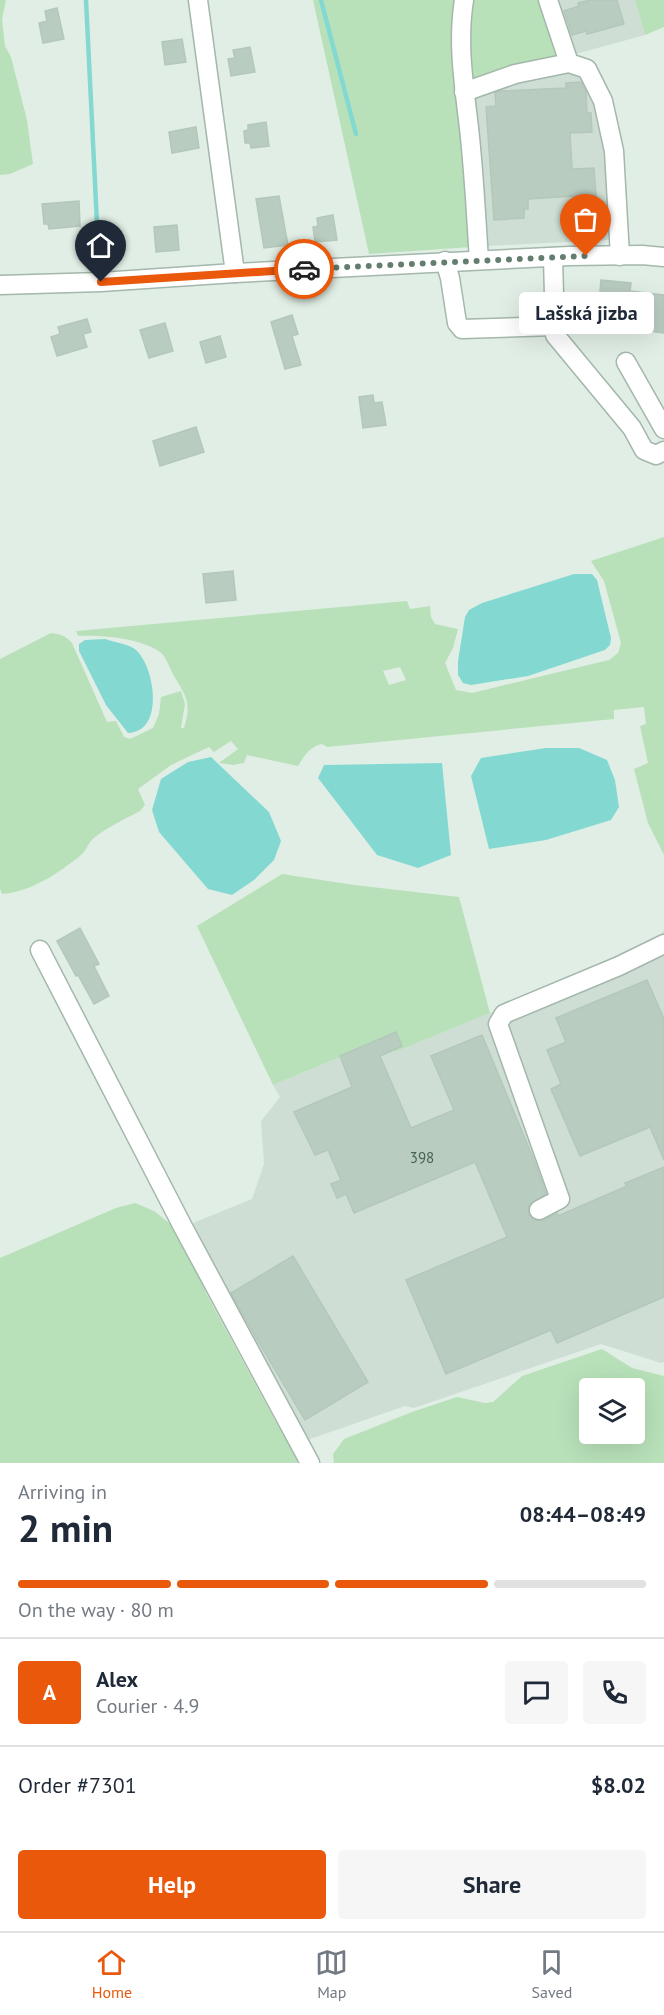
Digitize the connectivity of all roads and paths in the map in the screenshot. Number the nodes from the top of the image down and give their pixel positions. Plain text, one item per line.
1 (198, 0) edge
2 (464, 0) edge
3 (548, 0) edge
4 (569, 63) junction
5 (464, 92) junction
6 (553, 256) junction
7 (620, 256) junction
8 (664, 257) edge
9 (479, 260) junction
10 (445, 261) junction
11 (235, 273) junction
12 (0, 285) edge
13 (555, 326) junction
14 (626, 362) dead end
15 (664, 429) edge
16 (664, 451) edge
17 (664, 944) edge
18 (40, 950) dead end
19 (539, 1210) dead end
20 (310, 1463) edge

1 - 11 street
2 - 5 street
3 - 4 street
4 - 5 street
4 - 7 street
5 - 9 street
6 - 7 street
6 - 9 street
6 - 13 street
7 - 8 street
9 - 10 street
10 - 11 street
10 - 13 street
11 - 12 street
13 - 16 street
14 - 15 street
17 - 19 street
18 - 20 street

